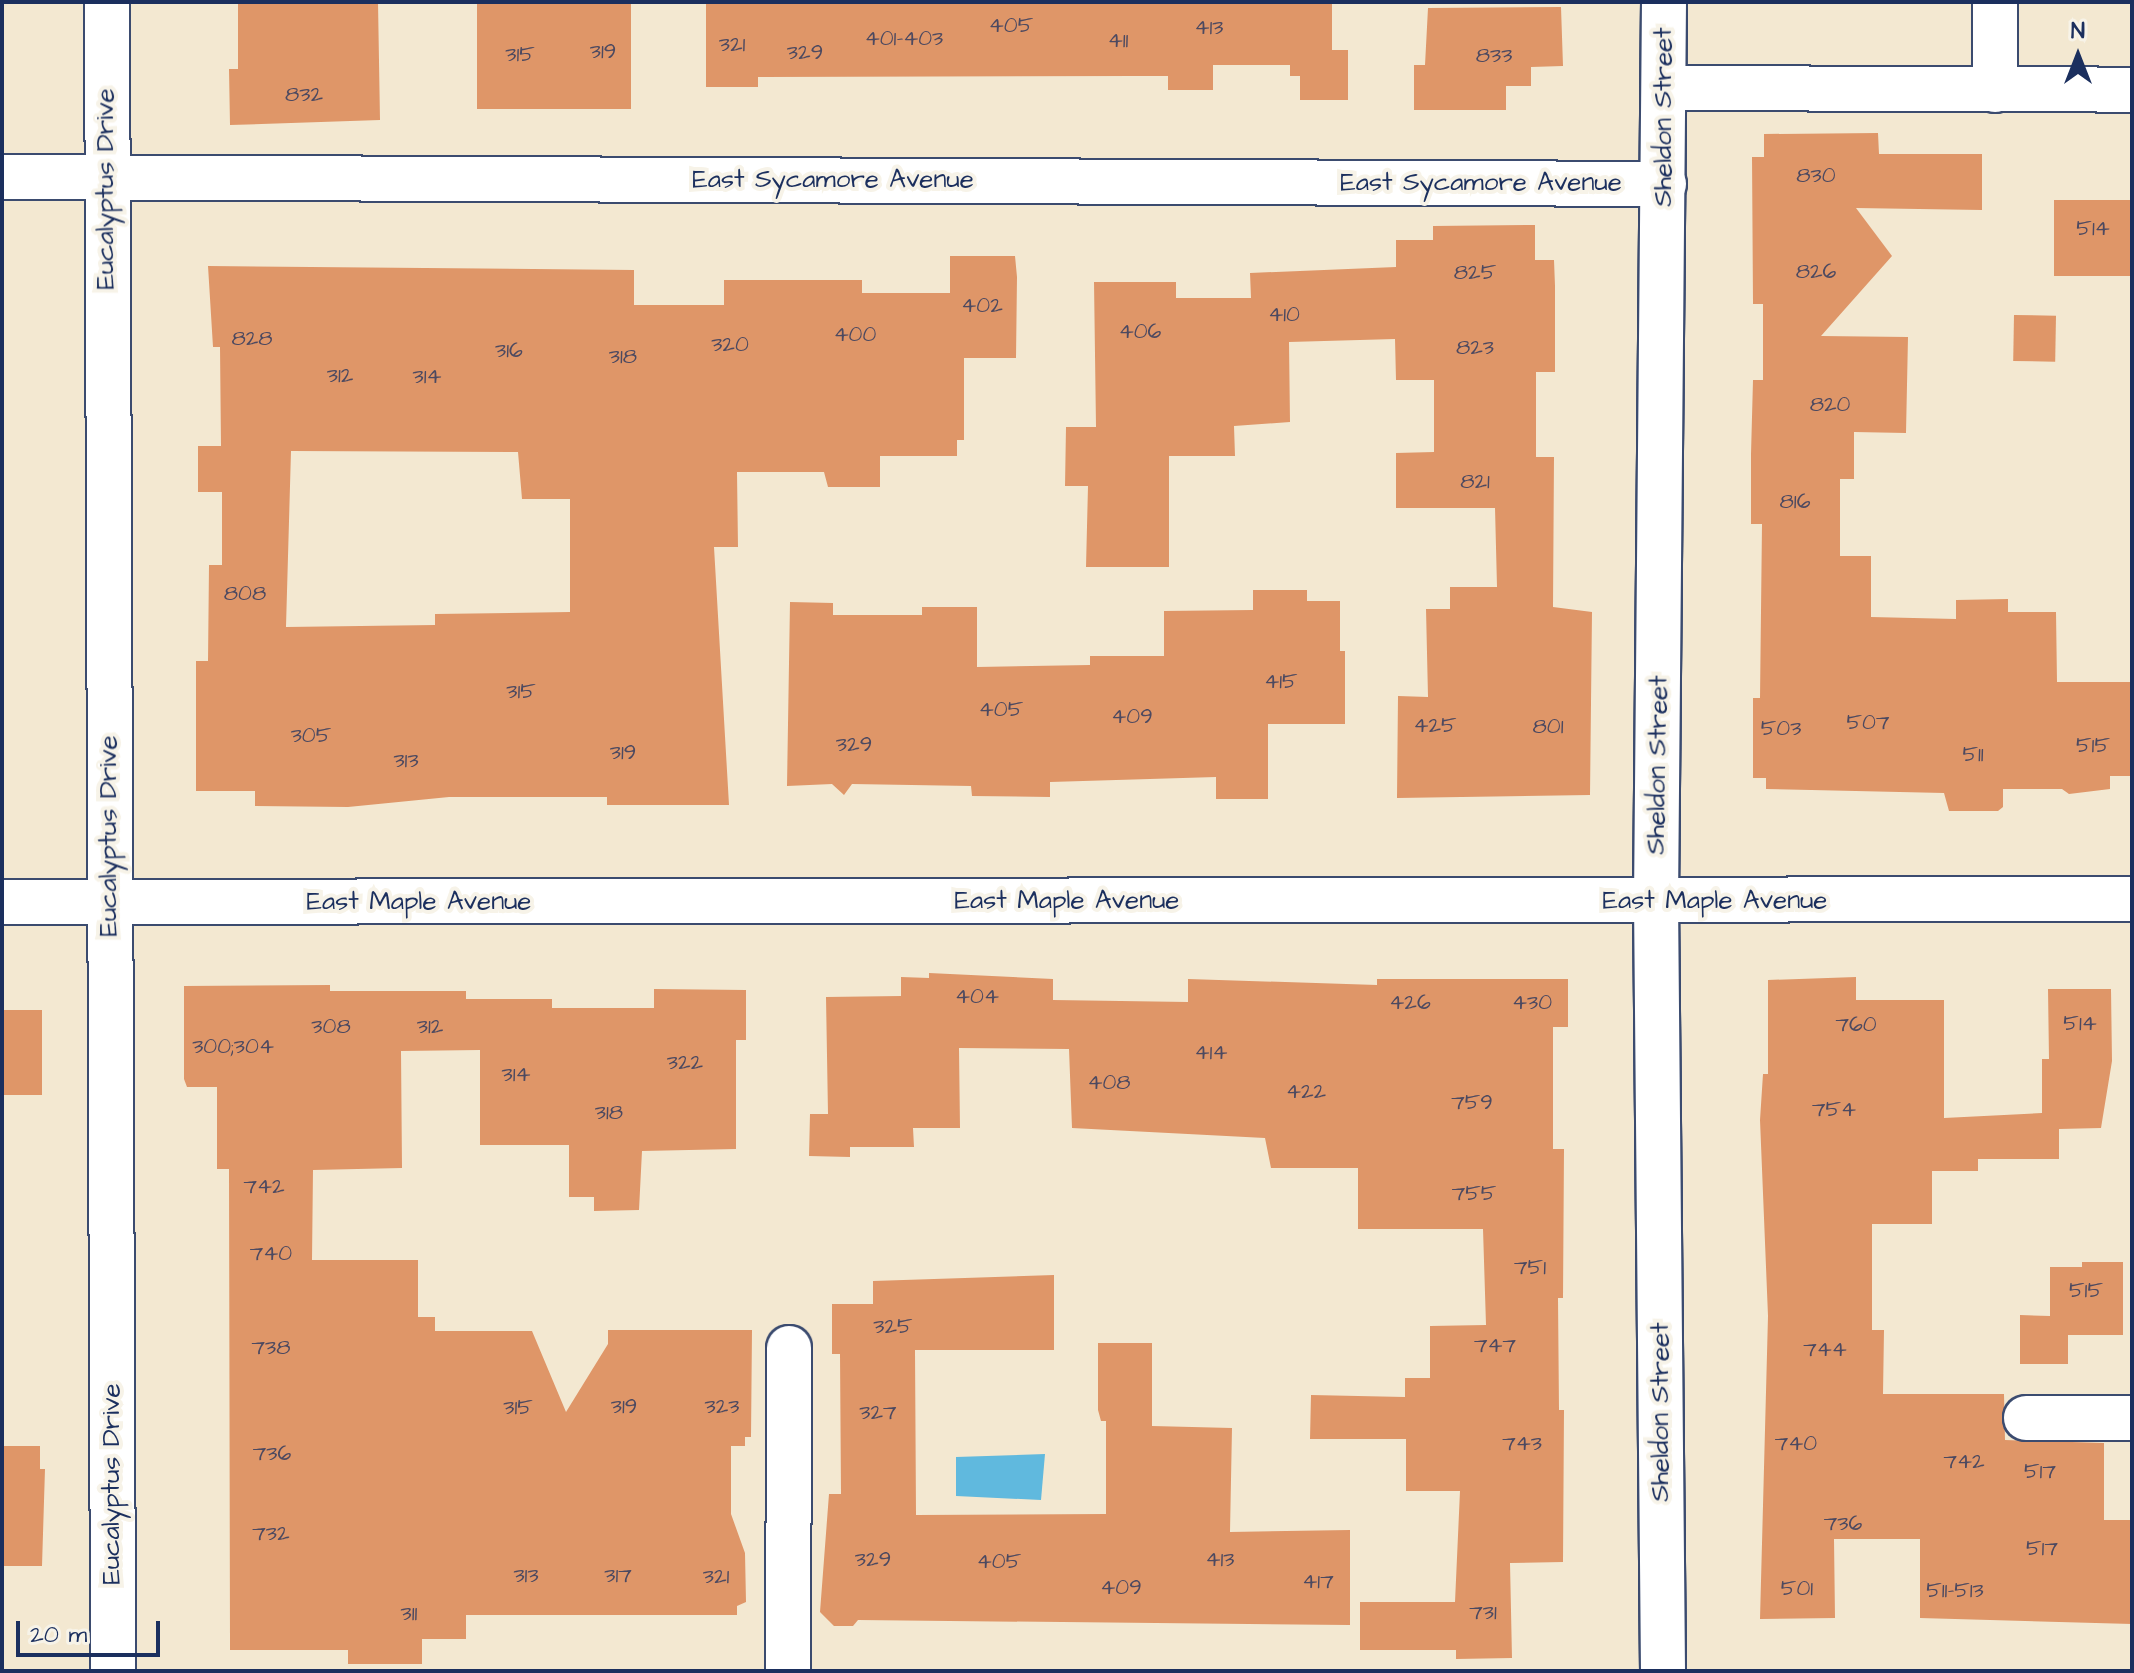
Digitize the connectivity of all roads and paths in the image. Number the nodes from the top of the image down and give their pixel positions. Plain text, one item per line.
1 (107, 2) edge
2 (1664, 2) edge
3 (1995, 2) edge
4 (1664, 88) junction
5 (1995, 90) junction
6 (2132, 90) edge
7 (105, 176) junction
8 (2, 177) edge
9 (1664, 184) junction
10 (2132, 899) edge
11 (1656, 901) junction
12 (2, 902) edge
13 (109, 902) junction
14 (789, 1348) dead end
15 (2026, 1418) dead end
16 (2132, 1418) edge
17 (113, 1671) edge
18 (788, 1671) edge
19 (1663, 1671) edge

1 - 7 street, Eucalyptus Drive
2 - 4 street, Sheldon Street
3 - 5 street
4 - 5 street
4 - 9 street, Sheldon Street
5 - 6 street
7 - 8 street, East Sycamore Avenue
7 - 9 street, East Sycamore Avenue
7 - 13 street, Eucalyptus Drive
9 - 11 street, Sheldon Street
10 - 11 street, East Maple Avenue
11 - 13 street, East Maple Avenue
11 - 19 street, Sheldon Street
12 - 13 street, East Maple Avenue
13 - 17 street, Eucalyptus Drive
14 - 18 street
15 - 16 street

